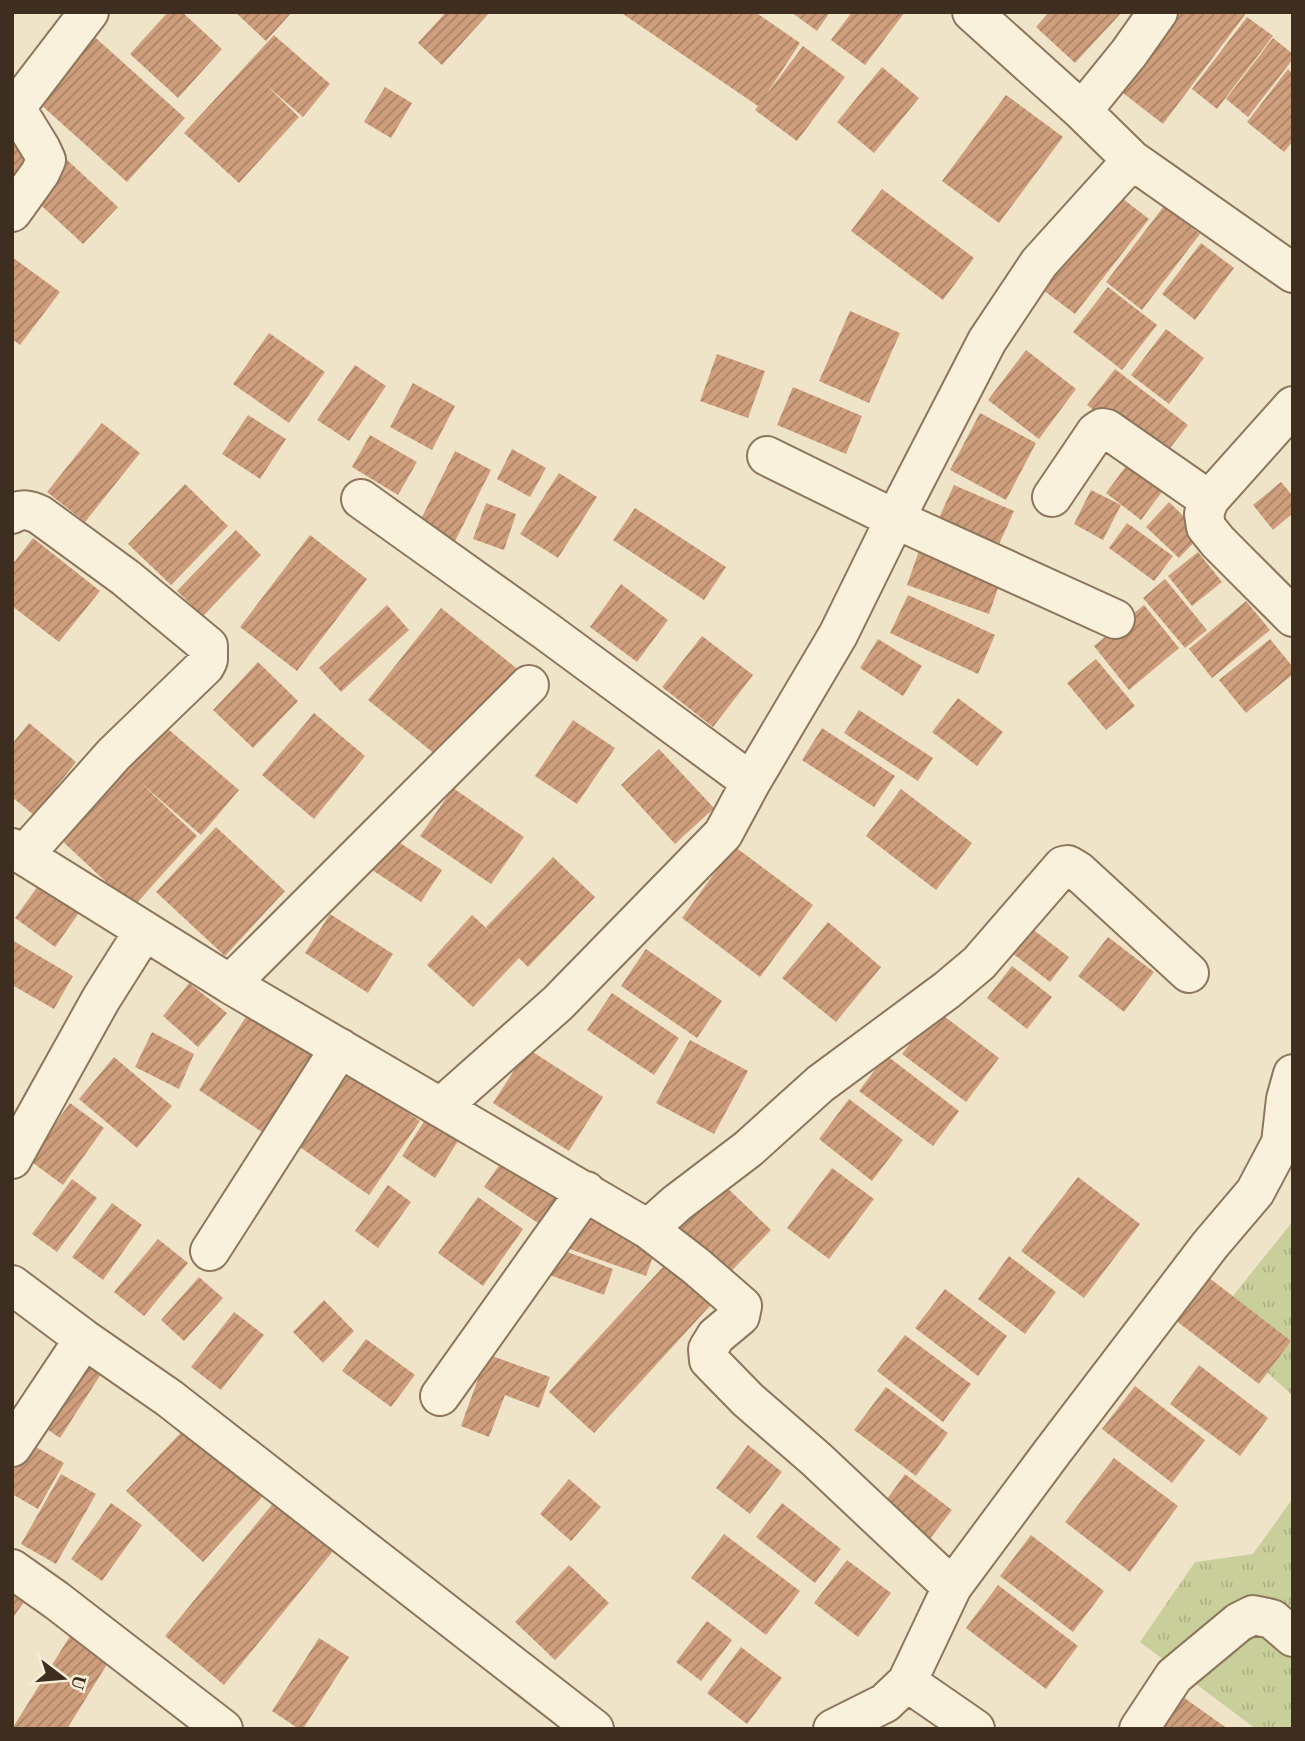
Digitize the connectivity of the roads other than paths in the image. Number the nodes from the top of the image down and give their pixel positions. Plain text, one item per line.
1 (89, 12) edge
2 (972, 12) edge
3 (1158, 12) edge
4 (1082, 111) junction
5 (1132, 160) junction
6 (12, 212) edge
7 (1293, 273) edge
8 (1293, 406) edge
9 (766, 456) dead end
10 (1052, 497) dead end
11 (361, 499) dead end
12 (1209, 500) junction
13 (12, 514) edge
14 (895, 519) junction
15 (1293, 617) edge
16 (1115, 619) dead end
17 (529, 685) dead end
18 (751, 782) junction
19 (18, 852) edge
20 (144, 931) junction
21 (1189, 973) dead end
22 (230, 984) junction
23 (340, 1048) junction
24 (1293, 1074) edge
25 (441, 1107) junction
26 (12, 1159) edge
27 (586, 1191) junction
28 (649, 1229) junction
29 (210, 1251) dead end
30 (12, 1284) edge
31 (84, 1339) junction
32 (440, 1396) dead end
33 (12, 1447) edge
34 (12, 1569) edge
35 (952, 1587) junction
36 (1293, 1637) edge
37 (907, 1682) junction
38 (223, 1729) edge
39 (594, 1729) edge
40 (834, 1729) edge
41 (975, 1729) edge
42 (1139, 1729) edge

1 - 6 street
2 - 4 street
3 - 4 street
4 - 5 street
5 - 7 street
5 - 14 street
8 - 12 street
9 - 14 street
10 - 12 street
11 - 18 street
12 - 15 street
13 - 19 street
14 - 16 street
14 - 18 street
17 - 22 street
18 - 25 street
19 - 20 street
20 - 22 street
20 - 26 street
21 - 28 street
22 - 23 street
23 - 25 street
23 - 29 street
24 - 35 street
25 - 27 street
27 - 28 street
27 - 32 street
28 - 35 street
30 - 31 street
31 - 33 street
31 - 39 street
34 - 38 street
35 - 37 street
36 - 42 street
37 - 40 street
37 - 41 street

